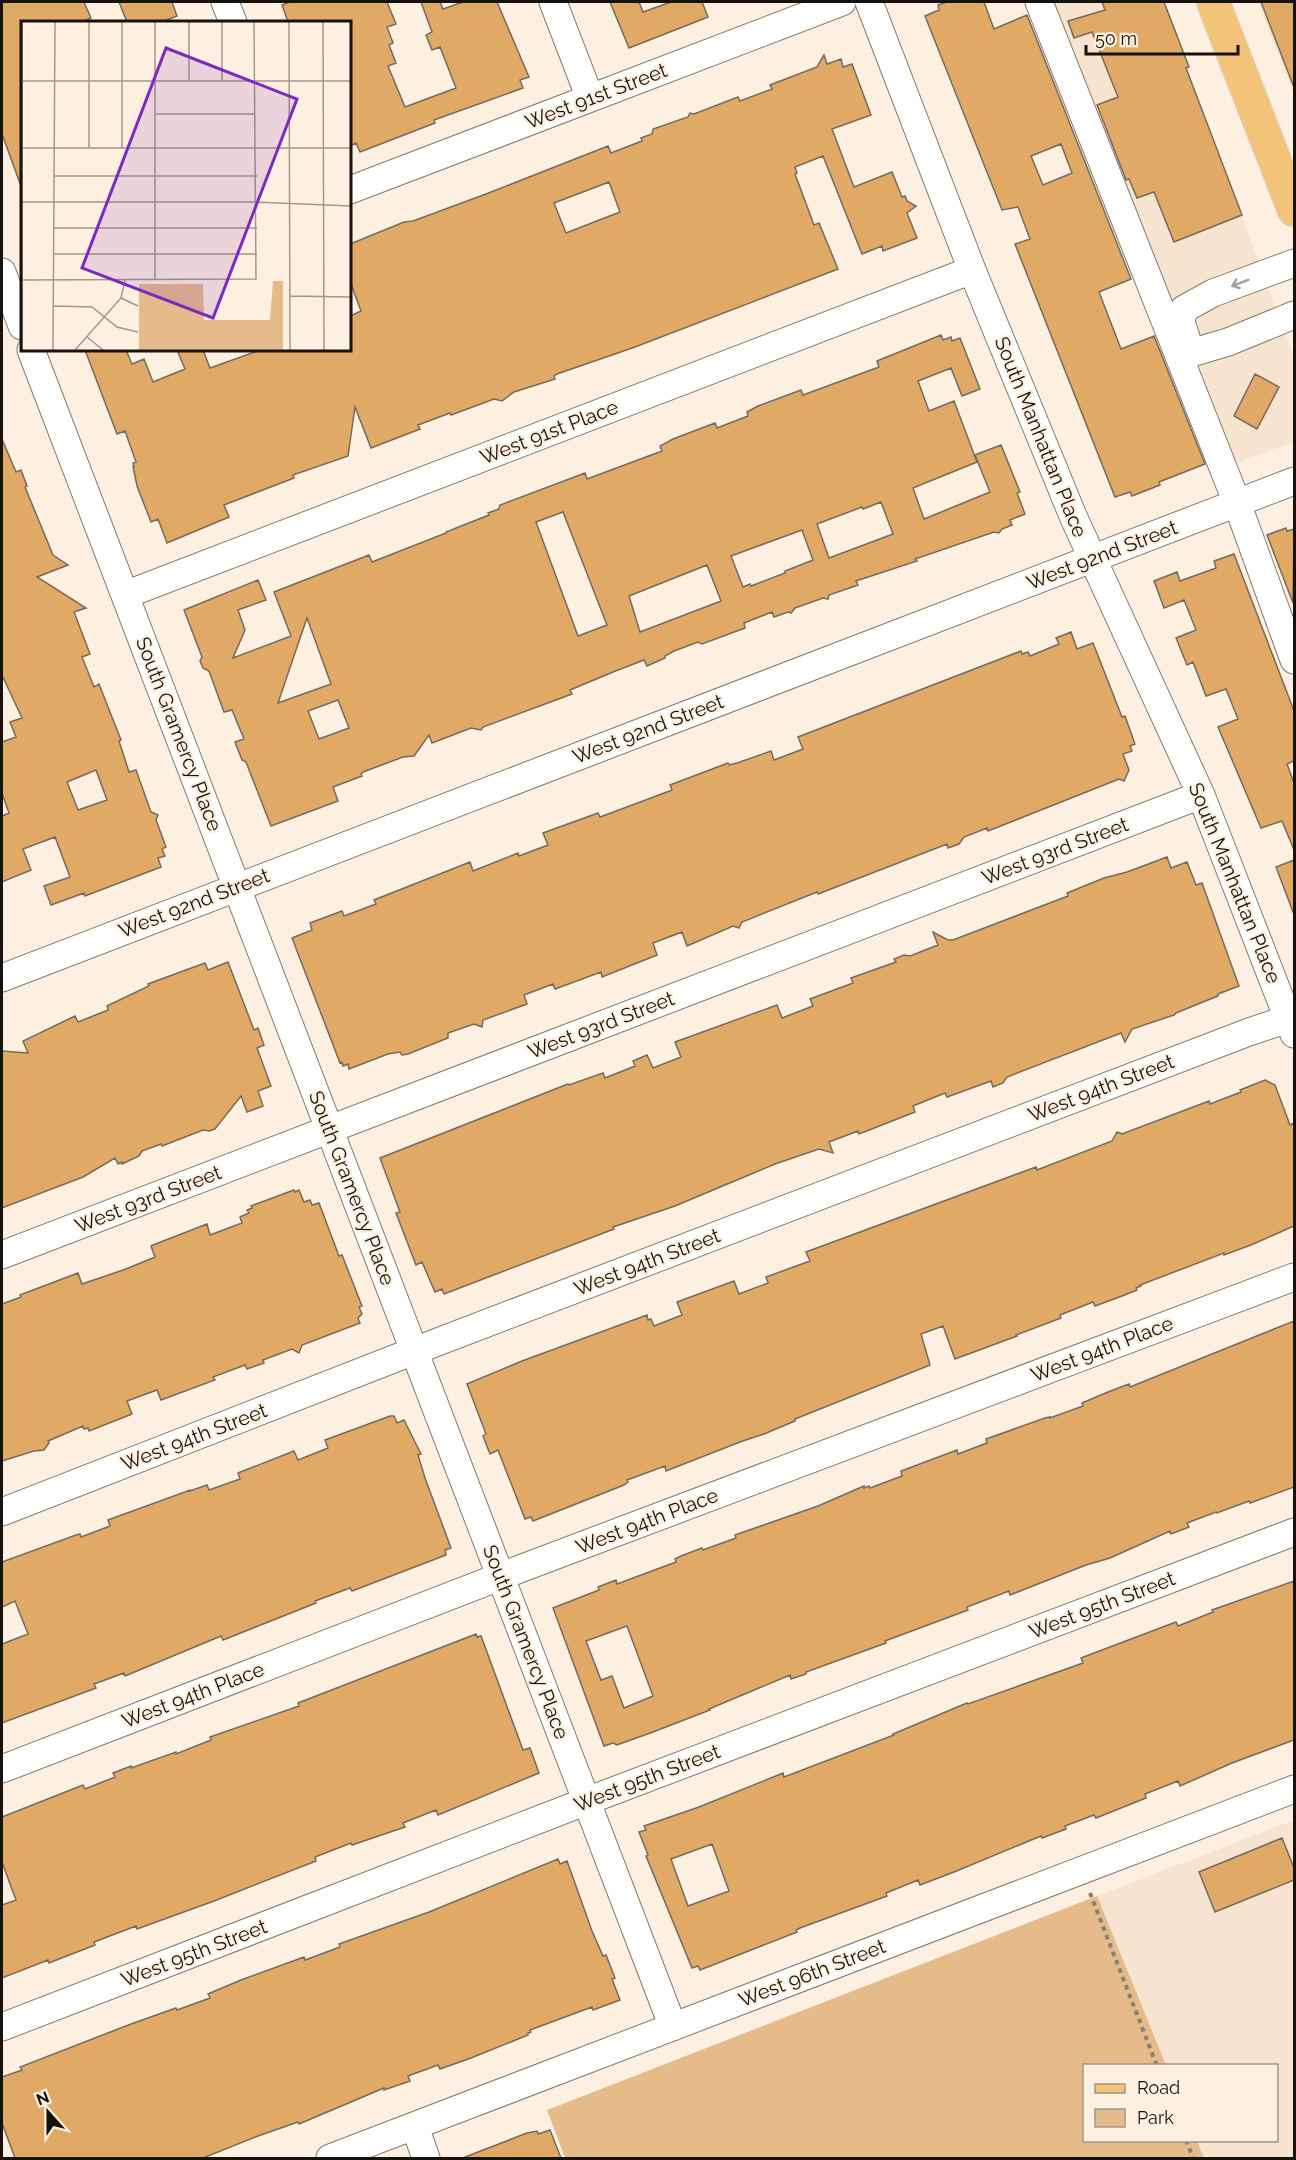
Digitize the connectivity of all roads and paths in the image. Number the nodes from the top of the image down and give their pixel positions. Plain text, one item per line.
1 (225, 2) edge
2 (553, 2) edge
3 (842, 2) edge
4 (869, 2) edge
5 (1039, 2) edge
6 (1213, 2) edge
7 (233, 21) edge
8 (590, 98) junction
9 (351, 190) edge
10 (1294, 210) edge
11 (1294, 263) edge
12 (972, 270) junction
13 (2, 272) edge
14 (1294, 315) edge
15 (16, 320) edge
16 (31, 351) edge
17 (1294, 481) edge
18 (1237, 503) junction
19 (1091, 559) junction
20 (125, 595) junction
21 (1294, 660) edge
22 (1201, 795) junction
23 (237, 886) junction
24 (2, 978) edge
25 (1292, 1023) edge
26 (330, 1130) junction
27 (2, 1255) edge
28 (1294, 1277) edge
29 (414, 1351) junction
30 (2, 1512) edge
31 (1294, 1532) edge
32 (501, 1576) junction
33 (2, 1769) edge
34 (1294, 1789) edge
35 (587, 1801) junction
36 (1090, 1893) dead end
37 (2, 2027) edge
38 (673, 2027) junction
39 (1156, 2064) edge
40 (415, 2127) junction
41 (1187, 2142) edge
42 (330, 2158) edge
43 (426, 2158) edge
44 (1193, 2158) edge

1 - 7 street
2 - 8 street
3 - 8 street, West 91st Street
4 - 12 street, South Manhattan Place
5 - 18 street
6 - 10 main road
8 - 9 street, West 91st Street
11 -> 14 street
12 - 19 street, South Manhattan Place
12 - 20 street, West 91st Place
13 - 15 street
16 - 20 street, South Gramercy Place
17 - 18 street, West 92nd Street
18 - 19 street, West 92nd Street
18 - 21 street
19 - 22 street, South Manhattan Place
19 - 23 street, West 92nd Street
20 - 23 street, South Gramercy Place
22 - 25 street, South Manhattan Place
22 - 26 street, West 93rd Street
23 - 24 street, West 92nd Street
23 - 26 street, South Gramercy Place
25 - 29 street, West 94th Street
26 - 27 street, West 93rd Street
26 - 29 street, South Gramercy Place
28 - 32 street, West 94th Place
29 - 30 street, West 94th Street
29 - 32 street, South Gramercy Place
31 - 35 street, West 95th Street
32 - 33 street, West 94th Place
32 - 35 street, South Gramercy Place
34 - 38 street, West 96th Street
35 - 37 street, West 95th Street
35 - 38 street, South Gramercy Place
36 - 39 path
38 - 40 street, West 96th Street
40 - 42 street, West 96th Street
40 - 43 street
41 - 44 path

